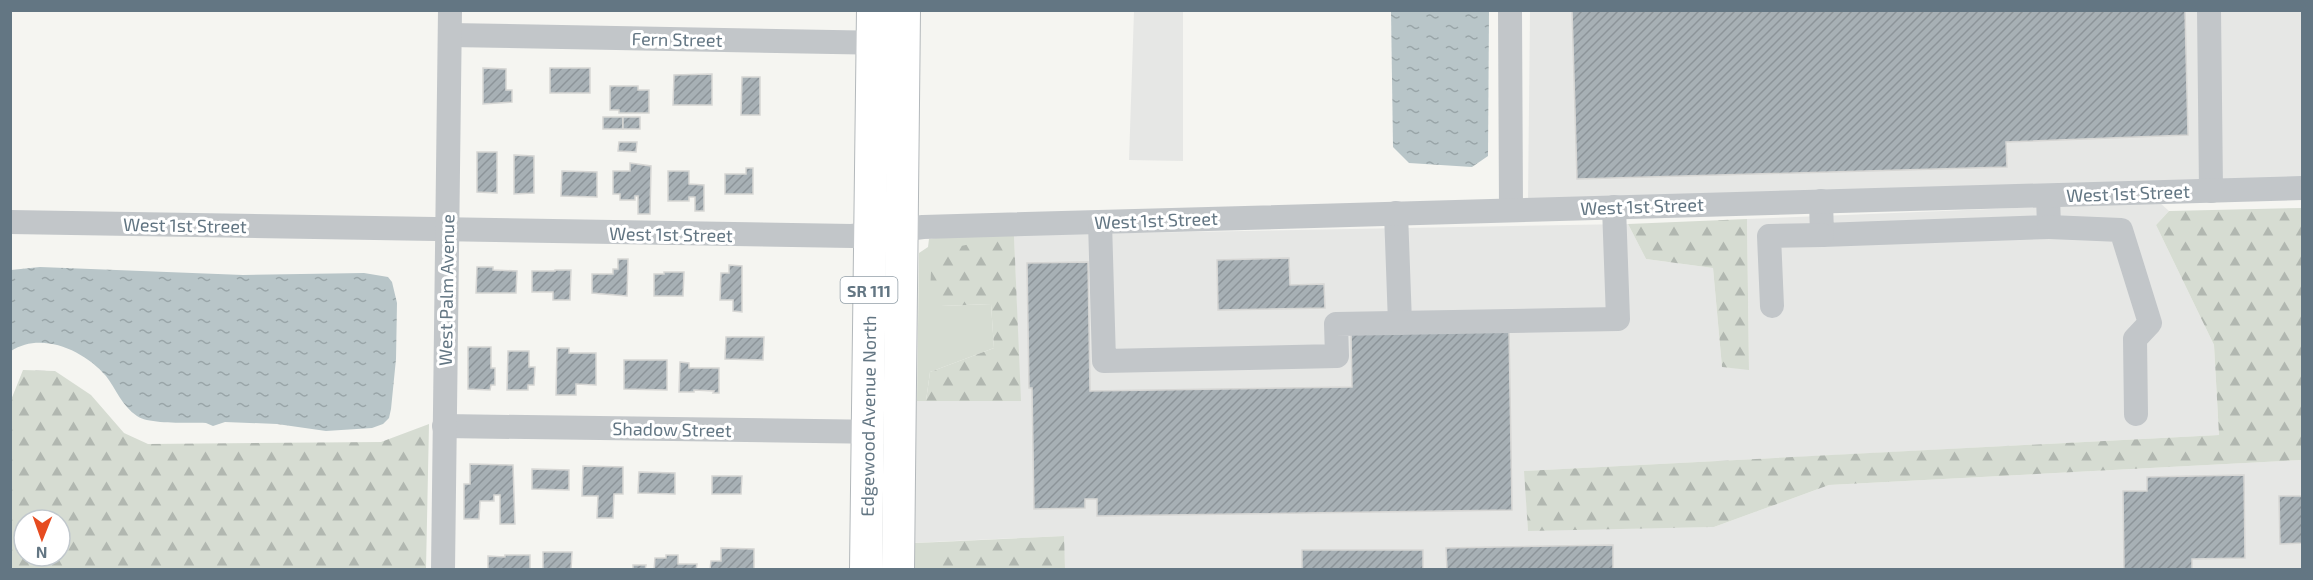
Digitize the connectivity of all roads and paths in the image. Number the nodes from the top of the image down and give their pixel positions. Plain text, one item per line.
1 (450, 10) edge
2 (873, 10) edge
3 (904, 10) edge
4 (1510, 10) edge
5 (2209, 10) edge
6 (450, 35) junction
7 (873, 43) junction
8 (904, 43) junction
9 (2302, 188) edge
10 (2211, 191) junction
11 (2048, 196) junction
12 (1909, 199) junction
13 (1821, 201) junction
14 (1614, 207) junction
15 (1511, 210) junction
16 (1395, 213) junction
17 (10, 222) edge
18 (1100, 222) junction
19 (2049, 227) junction
20 (902, 229) junction
21 (448, 231) junction
22 (870, 232) junction
23 (1910, 232) junction
24 (1822, 235) junction
25 (1772, 306) dead end
26 (1400, 323) junction
27 (2136, 414) dead end
28 (444, 426) junction
29 (867, 431) junction
30 (899, 432) junction
31 (443, 570) edge
32 (866, 570) edge
33 (898, 570) edge

1 - 6 street, West Palm Avenue
2 - 7 main road, Edgewood Avenue North / SR 111
3 - 8 main road, Edgewood Avenue North / SR 111
4 - 15 street
5 - 10 street
6 - 7 street, Fern Street
6 - 21 street, West Palm Avenue
7 - 8 street, Fern Street
7 - 22 main road, Edgewood Avenue North / SR 111
8 - 20 main road, Edgewood Avenue North / SR 111
9 - 10 street, West 1st Street
10 - 11 street, West 1st Street
11 - 12 street, West 1st Street
11 - 19 street
12 - 13 street, West 1st Street
12 - 23 street
13 - 14 street, West 1st Street
13 - 24 street
14 - 15 street, West 1st Street
14 - 26 street
15 - 16 street, West 1st Street
16 - 18 street, West 1st Street
16 - 26 street
17 - 21 street, West 1st Street
18 - 20 street, West 1st Street
18 - 26 street
19 - 23 street
19 - 27 street
20 - 22 street, West 1st Street
20 - 30 main road, Edgewood Avenue North / SR 111
21 - 22 street, West 1st Street
21 - 28 street, West Palm Avenue
22 - 29 main road, Edgewood Avenue North / SR 111
23 - 24 street
24 - 25 street
28 - 29 street, Shadow Street
28 - 31 street, West Palm Avenue
29 - 30 street, Shadow Street
29 - 32 main road, Edgewood Avenue North / SR 111
30 - 33 main road, Edgewood Avenue North / SR 111

